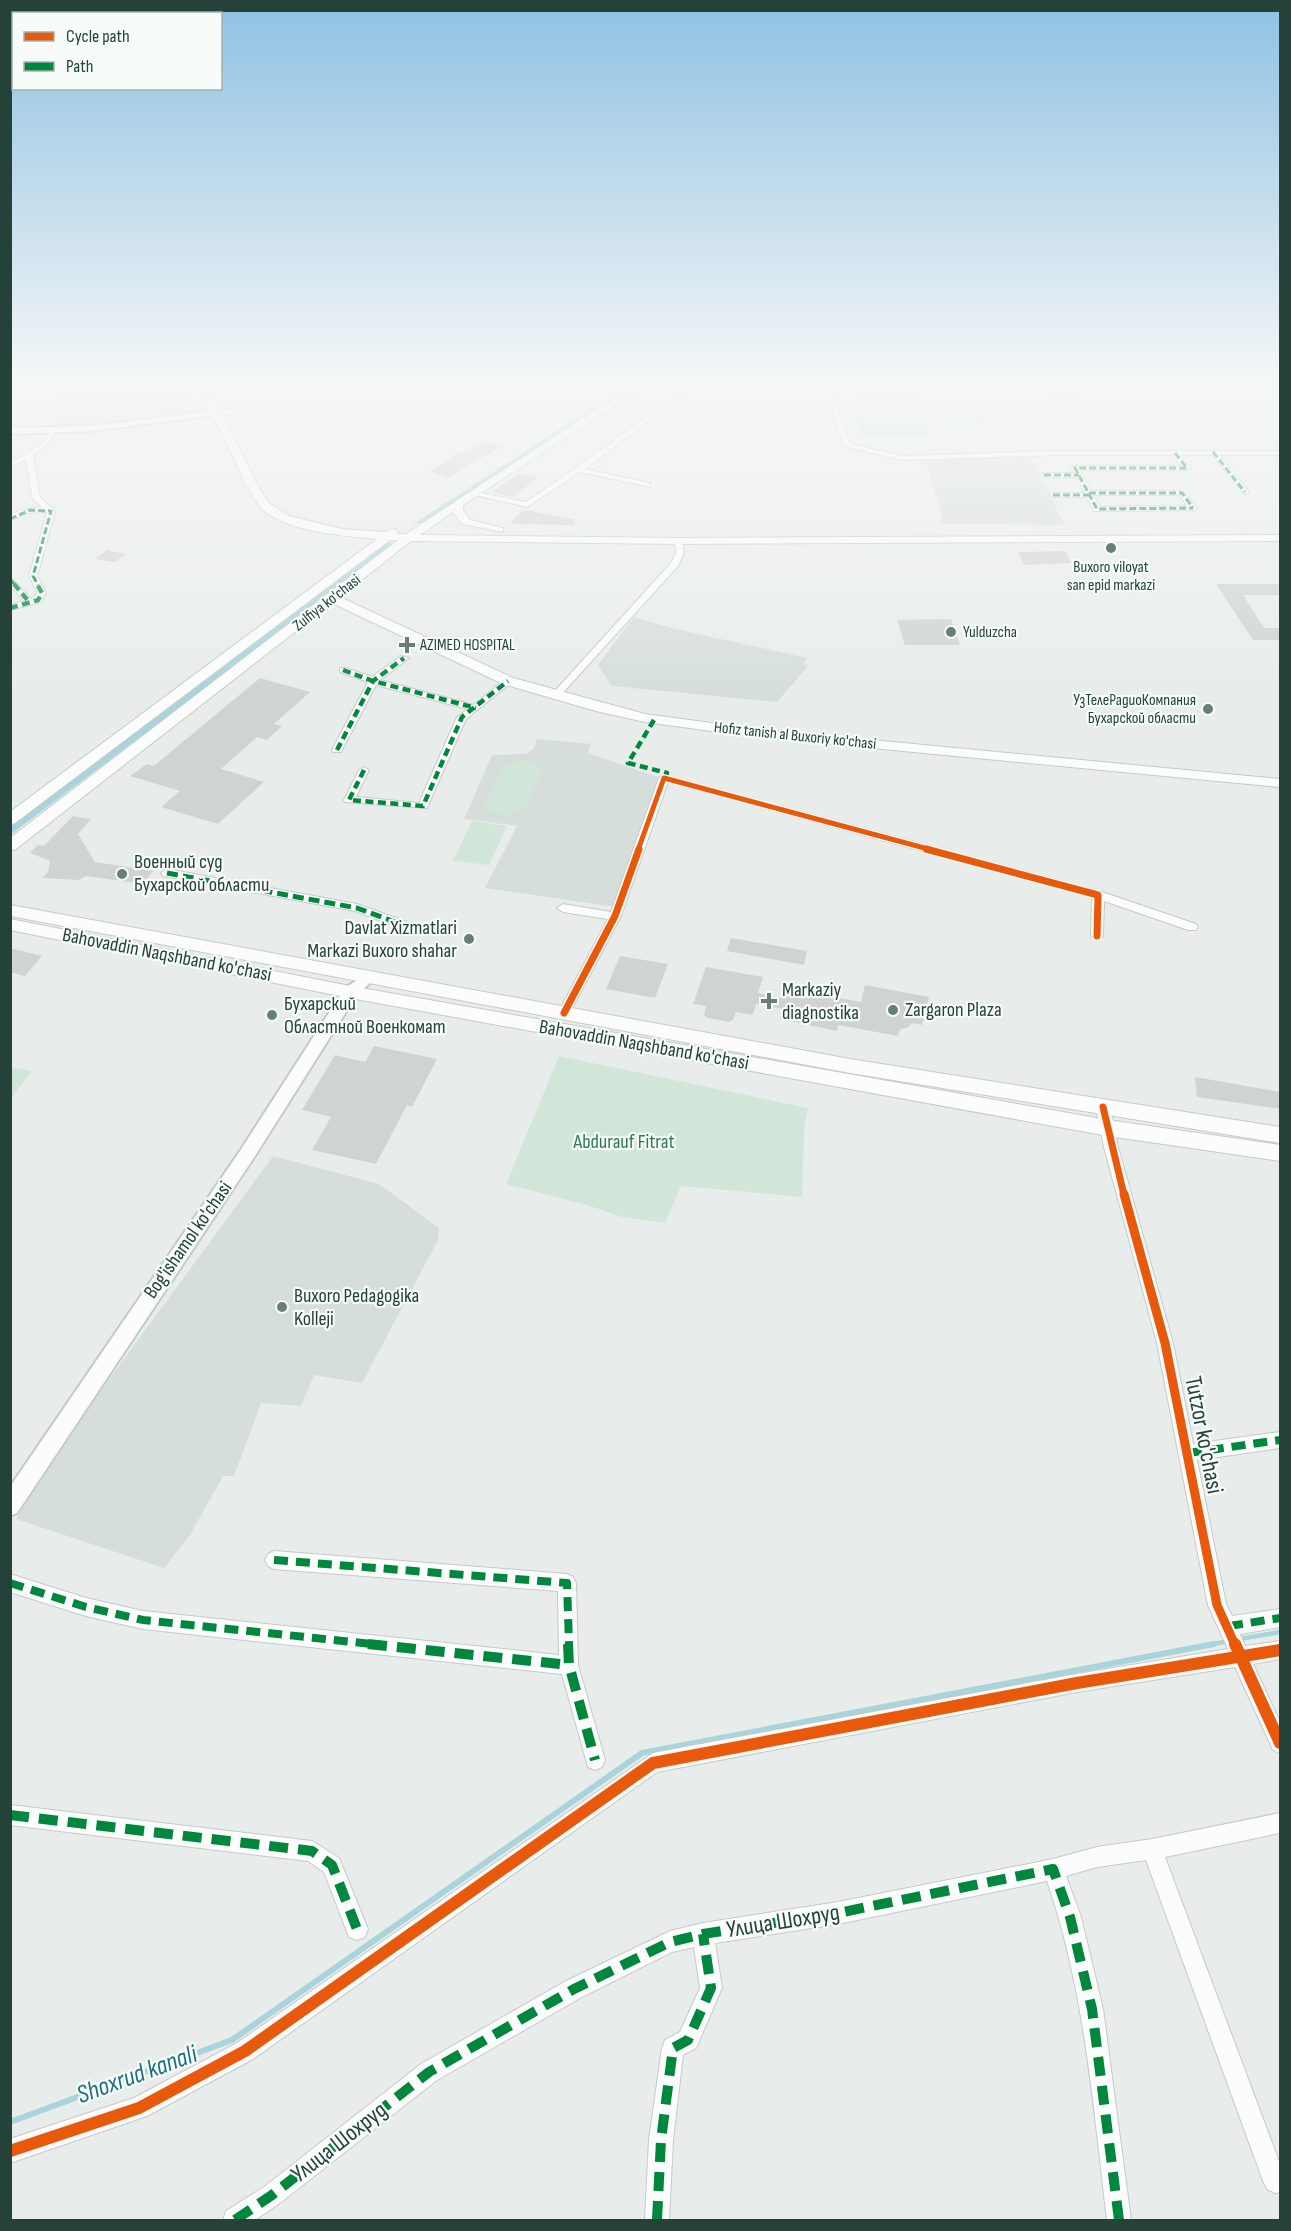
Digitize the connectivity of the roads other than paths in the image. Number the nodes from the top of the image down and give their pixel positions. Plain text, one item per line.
1 (34, 486) edge
2 (253, 486) edge
3 (264, 486) edge
4 (487, 486) edge
5 (555, 486) edge
6 (1085, 486) edge
7 (1240, 486) edge
8 (1245, 492) dead end
9 (475, 494) junction
10 (1089, 494) junction
11 (1053, 495) dead end
12 (458, 504) junction
13 (50, 510) junction
14 (10, 519) edge
15 (420, 529) junction
16 (395, 530) junction
17 (342, 532) junction
18 (1281, 532) edge
19 (501, 535) junction
20 (652, 537) junction
21 (409, 538) junction
22 (1281, 538) edge
23 (678, 541) junction
24 (362, 555) junction
25 (367, 572) junction
26 (10, 579) edge
27 (335, 596) junction
28 (30, 603) junction
29 (10, 608) edge
30 (404, 658) dead end
31 (343, 670) dead end
32 (505, 677) junction
33 (373, 681) junction
34 (559, 692) junction
35 (476, 708) junction
36 (337, 750) dead end
37 (364, 770) dead end
38 (1201, 771) junction
39 (1281, 775) edge
40 (1281, 783) edge
41 (10, 820) edge
42 (10, 846) edge
43 (167, 873) dead end
44 (1098, 895) junction
45 (563, 908) dead end
46 (10, 910) edge
47 (615, 916) junction
48 (10, 924) edge
49 (403, 925) dead end
50 (1192, 927) dead end
51 (1097, 936) dead end
52 (368, 978) junction
53 (350, 992) junction
54 (564, 1013) junction
55 (1103, 1107) junction
56 (1108, 1128) junction
57 (1281, 1135) edge
58 (1281, 1153) edge
59 (1281, 1440) edge
60 (1188, 1453) junction
61 (10, 1506) edge
62 (274, 1560) dead end
63 (10, 1583) edge
64 (1281, 1618) edge
65 (1229, 1626) junction
66 (1281, 1650) edge
67 (1242, 1656) junction
68 (568, 1665) junction
69 (1281, 1743) edge
70 (595, 1760) dead end
71 (10, 1815) edge
72 (1281, 1822) edge
73 (1152, 1849) junction
74 (1053, 1869) junction
75 (357, 1929) dead end
76 (703, 1934) junction
77 (10, 2151) edge
78 (1281, 2180) edge
79 (235, 2220) edge
80 (657, 2220) edge
81 (1119, 2220) edge

1 - 13 street
2 - 17 main road
3 - 16 main road
4 - 9 main road, Zulfiya ko'chasi
5 - 9 street
6 - 10 street
7 - 8 street
9 - 12 main road, Zulfiya ko'chasi
10 - 10 street
10 - 11 street
12 - 15 main road, Zulfiya ko'chasi
12 - 19 main road
13 - 14 street
13 - 28 street
15 - 16 main road
15 - 19 main road
15 - 21 main road, Zulfiya ko'chasi
16 - 17 main road
16 - 21 main road
16 - 24 main road, Zulfiya ko'chasi
17 - 24 main road
18 - 20 main road
19 - 20 main road
19 - 21 main road
19 - 25 main road
20 - 23 main road
21 - 25 main road, Zulfiya ko'chasi
22 - 23 main road
23 - 34 street
24 - 41 main road, Zulfiya ko'chasi
25 - 27 main road, Zulfiya ko'chasi
26 - 28 street
27 - 32 main road, Hofiz tanish al Buxoriy ko'chasi
27 - 42 main road, Zulfiya ko'chasi
28 - 29 street
30 - 33 street
31 - 33 street
32 - 34 main road, Hofiz tanish al Buxoriy ko'chasi
32 - 35 street
33 - 35 street
33 - 36 street
34 - 38 main road, Hofiz tanish al Buxoriy ko'chasi
35 - 37 street
38 - 39 main road, Hofiz tanish al Buxoriy ko'chasi
38 - 40 main road, Hofiz tanish al Buxoriy ko'chasi
43 - 49 street
44 - 47 street
44 - 50 street
44 - 51 street
45 - 47 street
46 - 52 main road, Bahovaddin Naqshband ko'chasi
47 - 54 street
48 - 53 main road, Bahovaddin Naqshband ko'chasi
52 - 53 street, Bog'ishamol ko'chasi
52 - 54 main road, Bahovaddin Naqshband ko'chasi
53 - 56 main road, Bahovaddin Naqshband ko'chasi
53 - 61 street, Bog'ishamol ko'chasi
54 - 55 main road, Bahovaddin Naqshband ko'chasi
55 - 56 street, Tutzor ko'chasi
55 - 57 main road, Bahovaddin Naqshband ko'chasi
56 - 58 main road, Bahovaddin Naqshband ko'chasi
56 - 60 street, Tutzor ko'chasi
59 - 60 street
60 - 65 street, Tutzor ko'chasi
62 - 68 street
63 - 68 street
64 - 65 street
65 - 67 street, Tutzor ko'chasi
66 - 67 street
67 - 69 street, Tutzor ko'chasi
67 - 77 street
68 - 70 street
71 - 75 street
72 - 73 street, Улица Шохруд
73 - 74 street, Улица Шохруд
73 - 78 street
74 - 76 street, Улица Шохруд
74 - 81 street
76 - 79 street, Улица Шохруд
76 - 80 street

